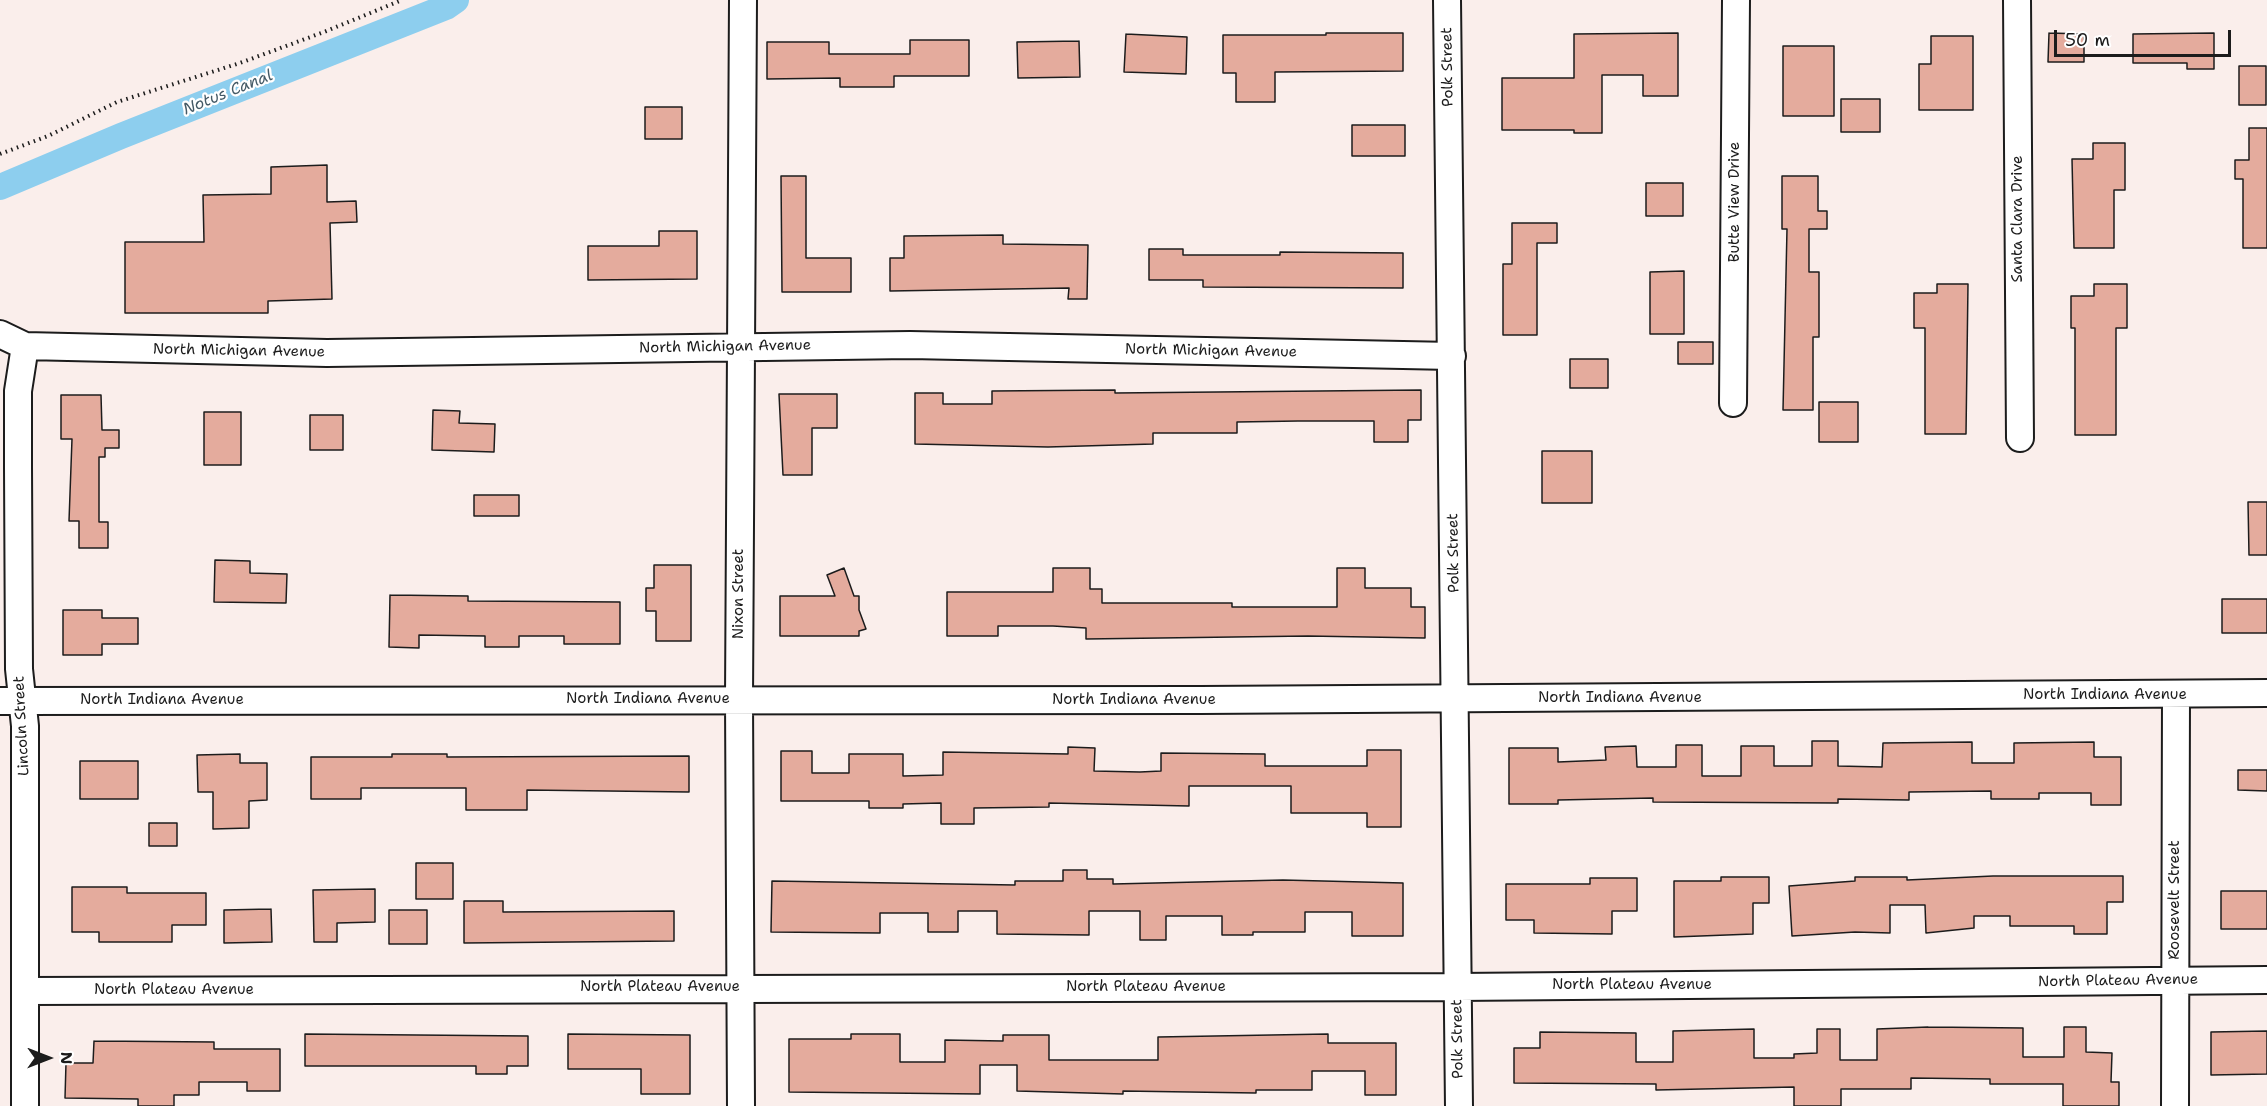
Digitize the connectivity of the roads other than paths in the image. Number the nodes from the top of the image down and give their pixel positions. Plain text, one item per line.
1 (743, 0) edge
2 (1447, 0) edge
3 (1736, 0) edge
4 (2017, 0) edge
5 (0, 334) edge
6 (25, 346) junction
7 (740, 347) junction
8 (1452, 356) junction
9 (1733, 403) dead end
10 (2020, 438) dead end
11 (9, 468) edge
12 (2267, 693) edge
13 (2176, 694) junction
14 (739, 699) junction
15 (1456, 699) junction
16 (11, 700) edge
17 (2267, 980) edge
18 (2175, 981) junction
19 (740, 987) junction
20 (1457, 987) junction
21 (25, 991) junction
22 (25, 1106) edge
23 (741, 1106) edge
24 (1459, 1106) edge
25 (2175, 1106) edge

1 - 7 street, Nixon Street
2 - 8 street, Polk Street
3 - 9 street, Butte View Drive
4 - 10 street, Santa Clara Drive
5 - 6 street, North Michigan Avenue
6 - 7 street, North Michigan Avenue
6 - 11 street, Lincoln Street
7 - 8 street, North Michigan Avenue
7 - 14 street, Nixon Street
8 - 15 street, Polk Street
11 - 16 street, Lincoln Street
12 - 13 street, North Indiana Avenue
13 - 15 street, North Indiana Avenue
13 - 18 street, Roosevelt Street
14 - 15 street, North Indiana Avenue
14 - 16 street, North Indiana Avenue
14 - 19 street, Nixon Street
15 - 20 street, Polk Street
16 - 21 street, Lincoln Street
17 - 18 street, North Plateau Avenue
18 - 20 street, North Plateau Avenue
18 - 25 street, Roosevelt Street
19 - 20 street, North Plateau Avenue
19 - 21 street, North Plateau Avenue
19 - 23 street, Nixon Street
20 - 24 street, Polk Street
21 - 22 street, Lincoln Street

